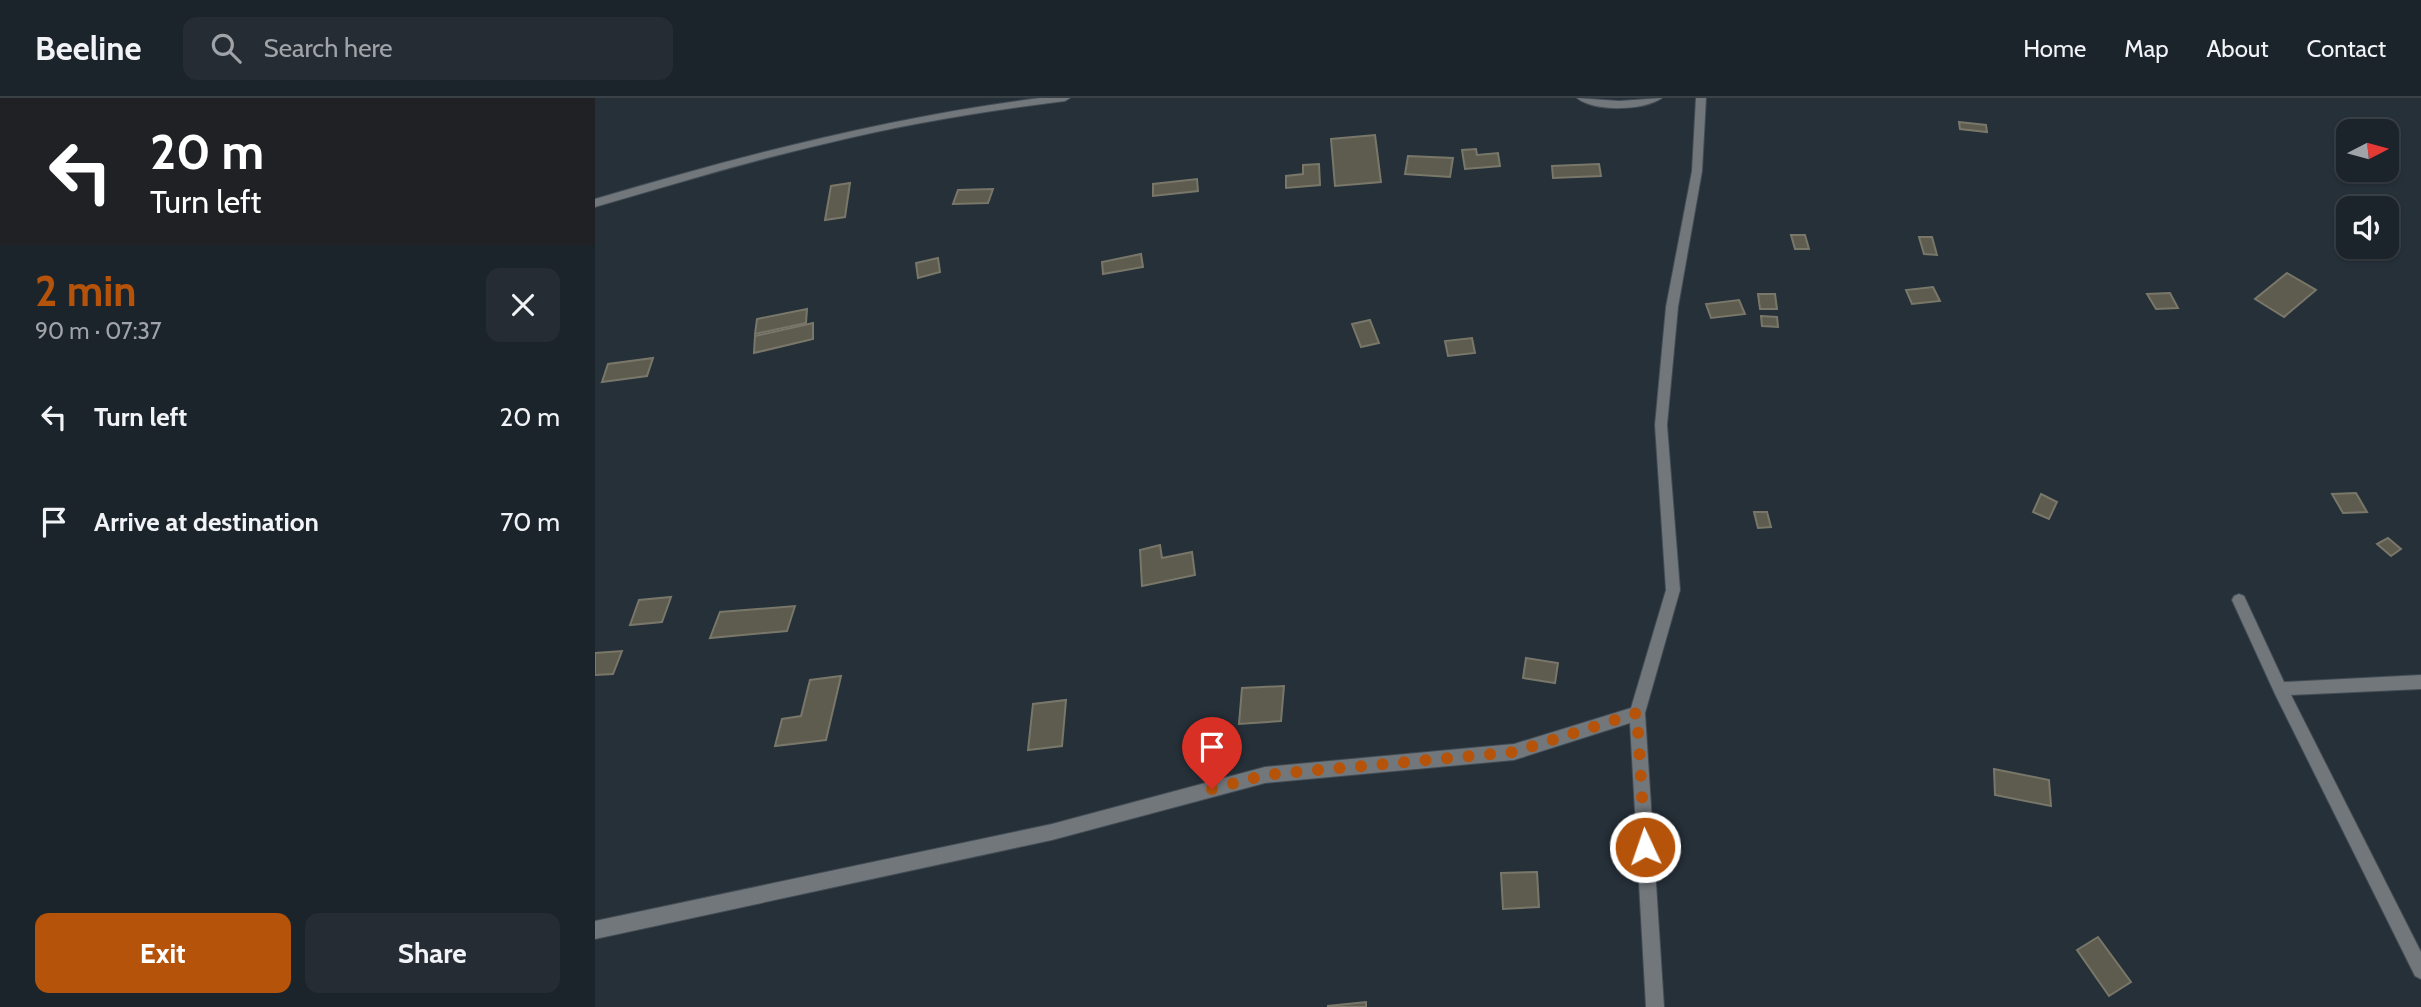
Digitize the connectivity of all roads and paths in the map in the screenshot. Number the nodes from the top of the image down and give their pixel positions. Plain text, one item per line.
1 (1065, 98) edge
2 (1582, 98) edge
3 (1657, 98) edge
4 (1701, 98) edge
5 (595, 203) edge
6 (2239, 600) dead end
7 (2421, 682) edge
8 (2280, 689) junction
9 (1637, 713) junction
10 (595, 930) edge
11 (2421, 970) edge
12 (1655, 1007) edge

1 - 5 street
2 - 3 street
4 - 9 street
6 - 8 street
7 - 8 street
8 - 11 street
9 - 10 street
9 - 12 street

